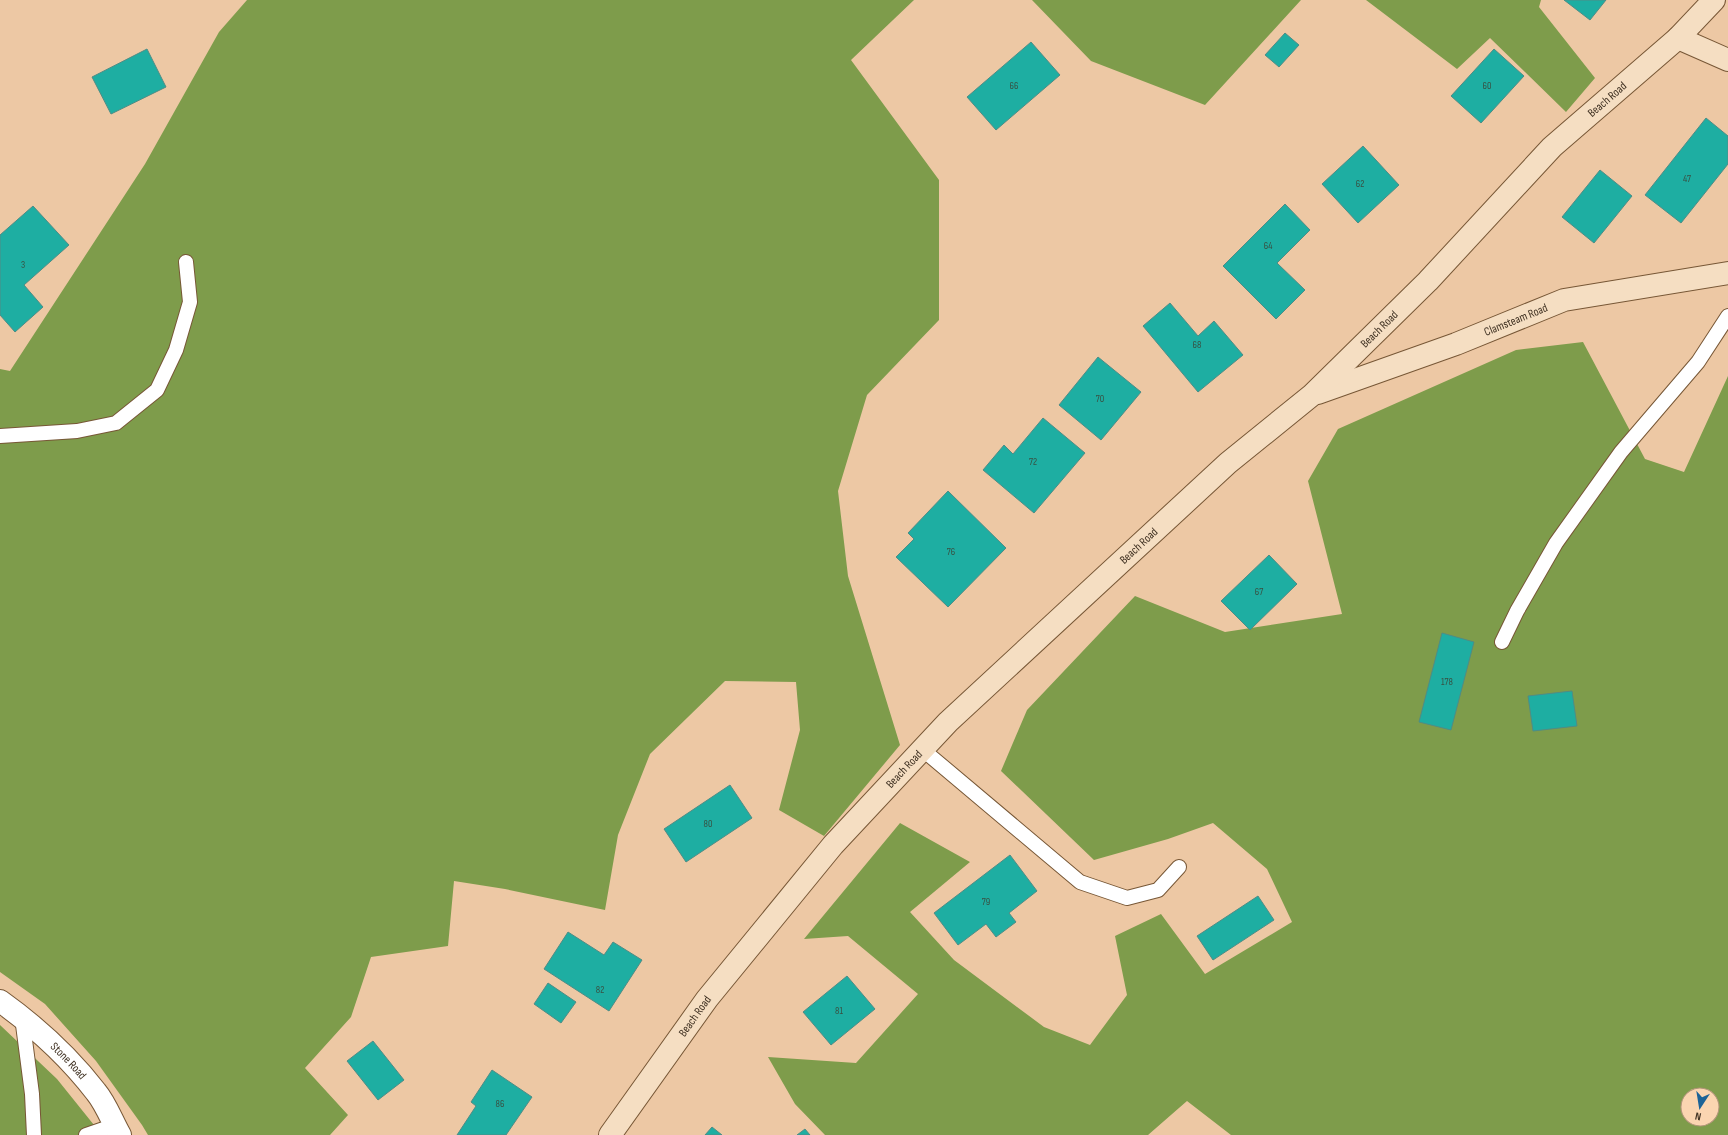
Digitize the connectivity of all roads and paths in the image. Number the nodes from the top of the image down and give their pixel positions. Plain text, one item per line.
1 (1714, 0) edge
2 (1678, 38) junction
3 (1728, 60) edge
4 (186, 262) dead end
5 (1728, 273) edge
6 (1728, 316) edge
7 (1312, 395) junction
8 (0, 436) edge
9 (1502, 642) dead end
10 (922, 749) junction
11 (1179, 867) dead end
12 (0, 1001) edge
13 (22, 1017) junction
14 (117, 1130) edge
15 (34, 1135) edge
16 (86, 1135) edge
17 (610, 1135) edge

1 - 2 street, Beach Road
2 - 3 street
2 - 7 street, Beach Road
4 - 8 lane
5 - 7 street, Clamsteam Road
6 - 9 lane
7 - 10 street, Beach Road
10 - 11 lane
10 - 17 street, Beach Road
12 - 13 street, Stone Road
13 - 14 street, Stone Road
13 - 15 lane
14 - 16 lane

